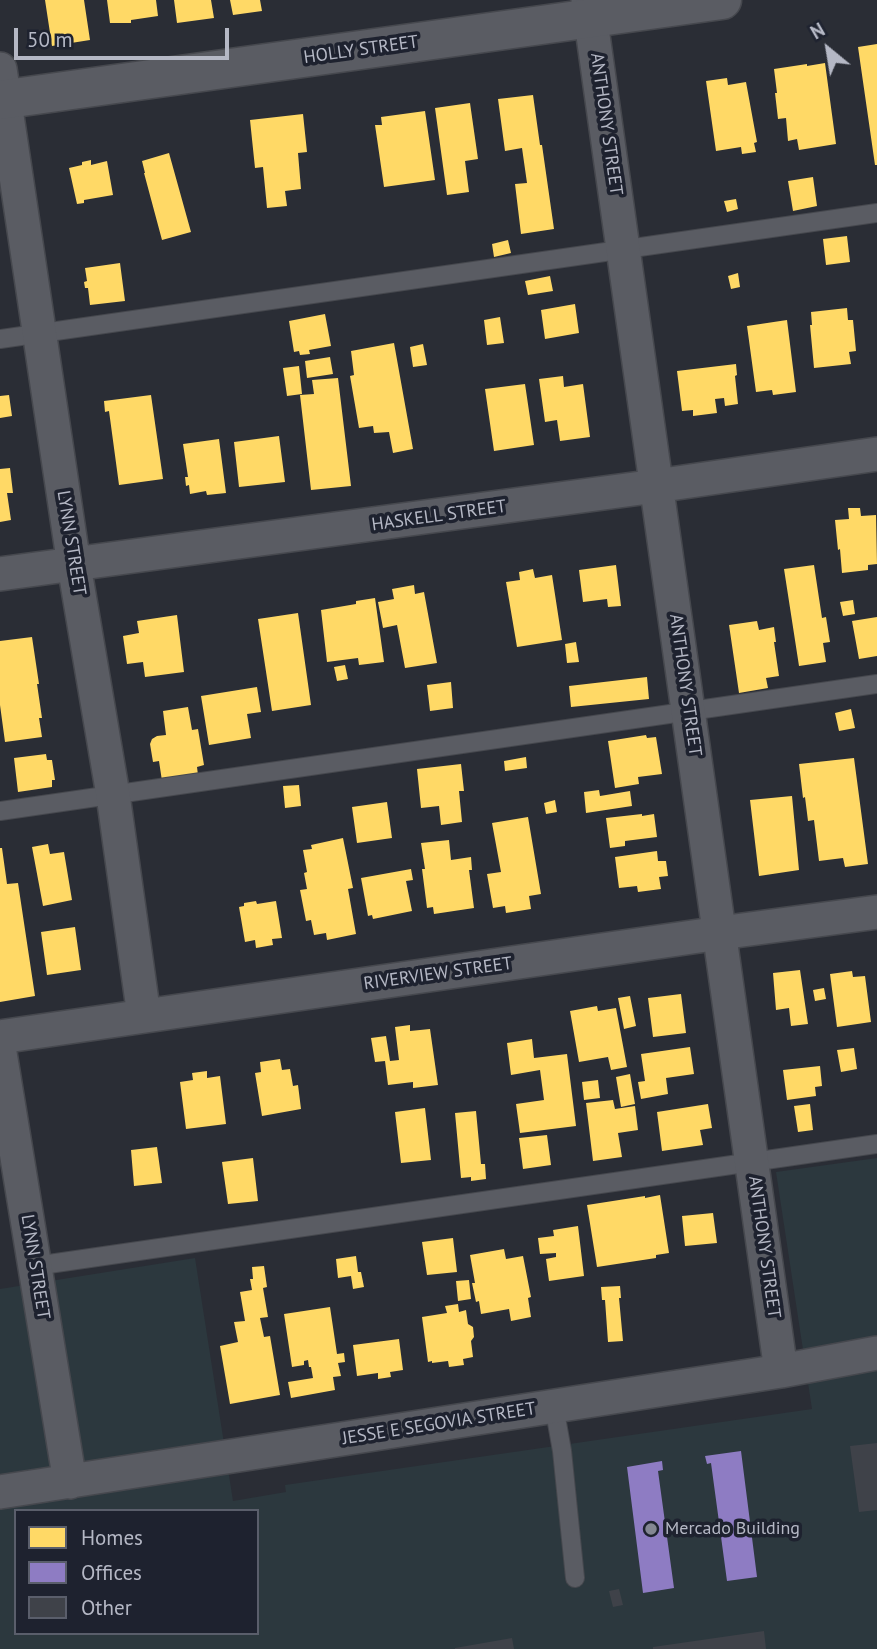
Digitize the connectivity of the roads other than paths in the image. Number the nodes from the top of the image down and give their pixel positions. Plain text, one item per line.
1 (722, 0) edge
2 (589, 9) edge
3 (1, 89) edge
4 (877, 213) edge
5 (623, 249) junction
6 (40, 334) junction
7 (0, 339) edge
8 (877, 454) edge
9 (656, 486) junction
10 (74, 565) junction
11 (0, 575) edge
12 (877, 684) edge
13 (688, 712) junction
14 (113, 795) junction
15 (0, 811) edge
16 (877, 912) edge
17 (720, 933) junction
18 (144, 1016) junction
19 (0, 1037) edge
20 (0, 1053) edge
21 (877, 1144) edge
22 (752, 1162) junction
23 (35, 1266) junction
24 (877, 1353) edge
25 (781, 1371) junction
26 (554, 1406) junction
27 (70, 1482) junction
28 (0, 1492) edge
29 (575, 1578) dead end

1 - 2 street, HOLLY STREET
2 - 3 street, HOLLY STREET
2 - 5 street, ANTHONY STREET
3 - 6 street, LYNN STREET
4 - 5 lane
5 - 6 lane
5 - 9 street, ANTHONY STREET
6 - 7 lane
6 - 10 street, LYNN STREET
8 - 9 street, HASKELL STREET
9 - 10 street, HASKELL STREET
9 - 13 street, ANTHONY STREET
10 - 11 street, HASKELL STREET
10 - 14 street, LYNN STREET
12 - 13 lane
13 - 14 lane
13 - 17 street, ANTHONY STREET
14 - 15 lane
14 - 18 street, LYNN STREET
16 - 17 street, RIVERVIEW STREET
17 - 18 street, RIVERVIEW STREET
17 - 22 street, ANTHONY STREET
18 - 19 street, RIVERVIEW STREET
20 - 23 street, LYNN STREET
21 - 22 lane
22 - 23 lane
22 - 25 street, ANTHONY STREET
23 - 27 street, LYNN STREET
24 - 25 street, JESSE E SEGOVIA STREET
25 - 26 street, JESSE E SEGOVIA STREET
26 - 27 street, JESSE E SEGOVIA STREET
26 - 29 lane
27 - 28 street, JESSE E SEGOVIA STREET

